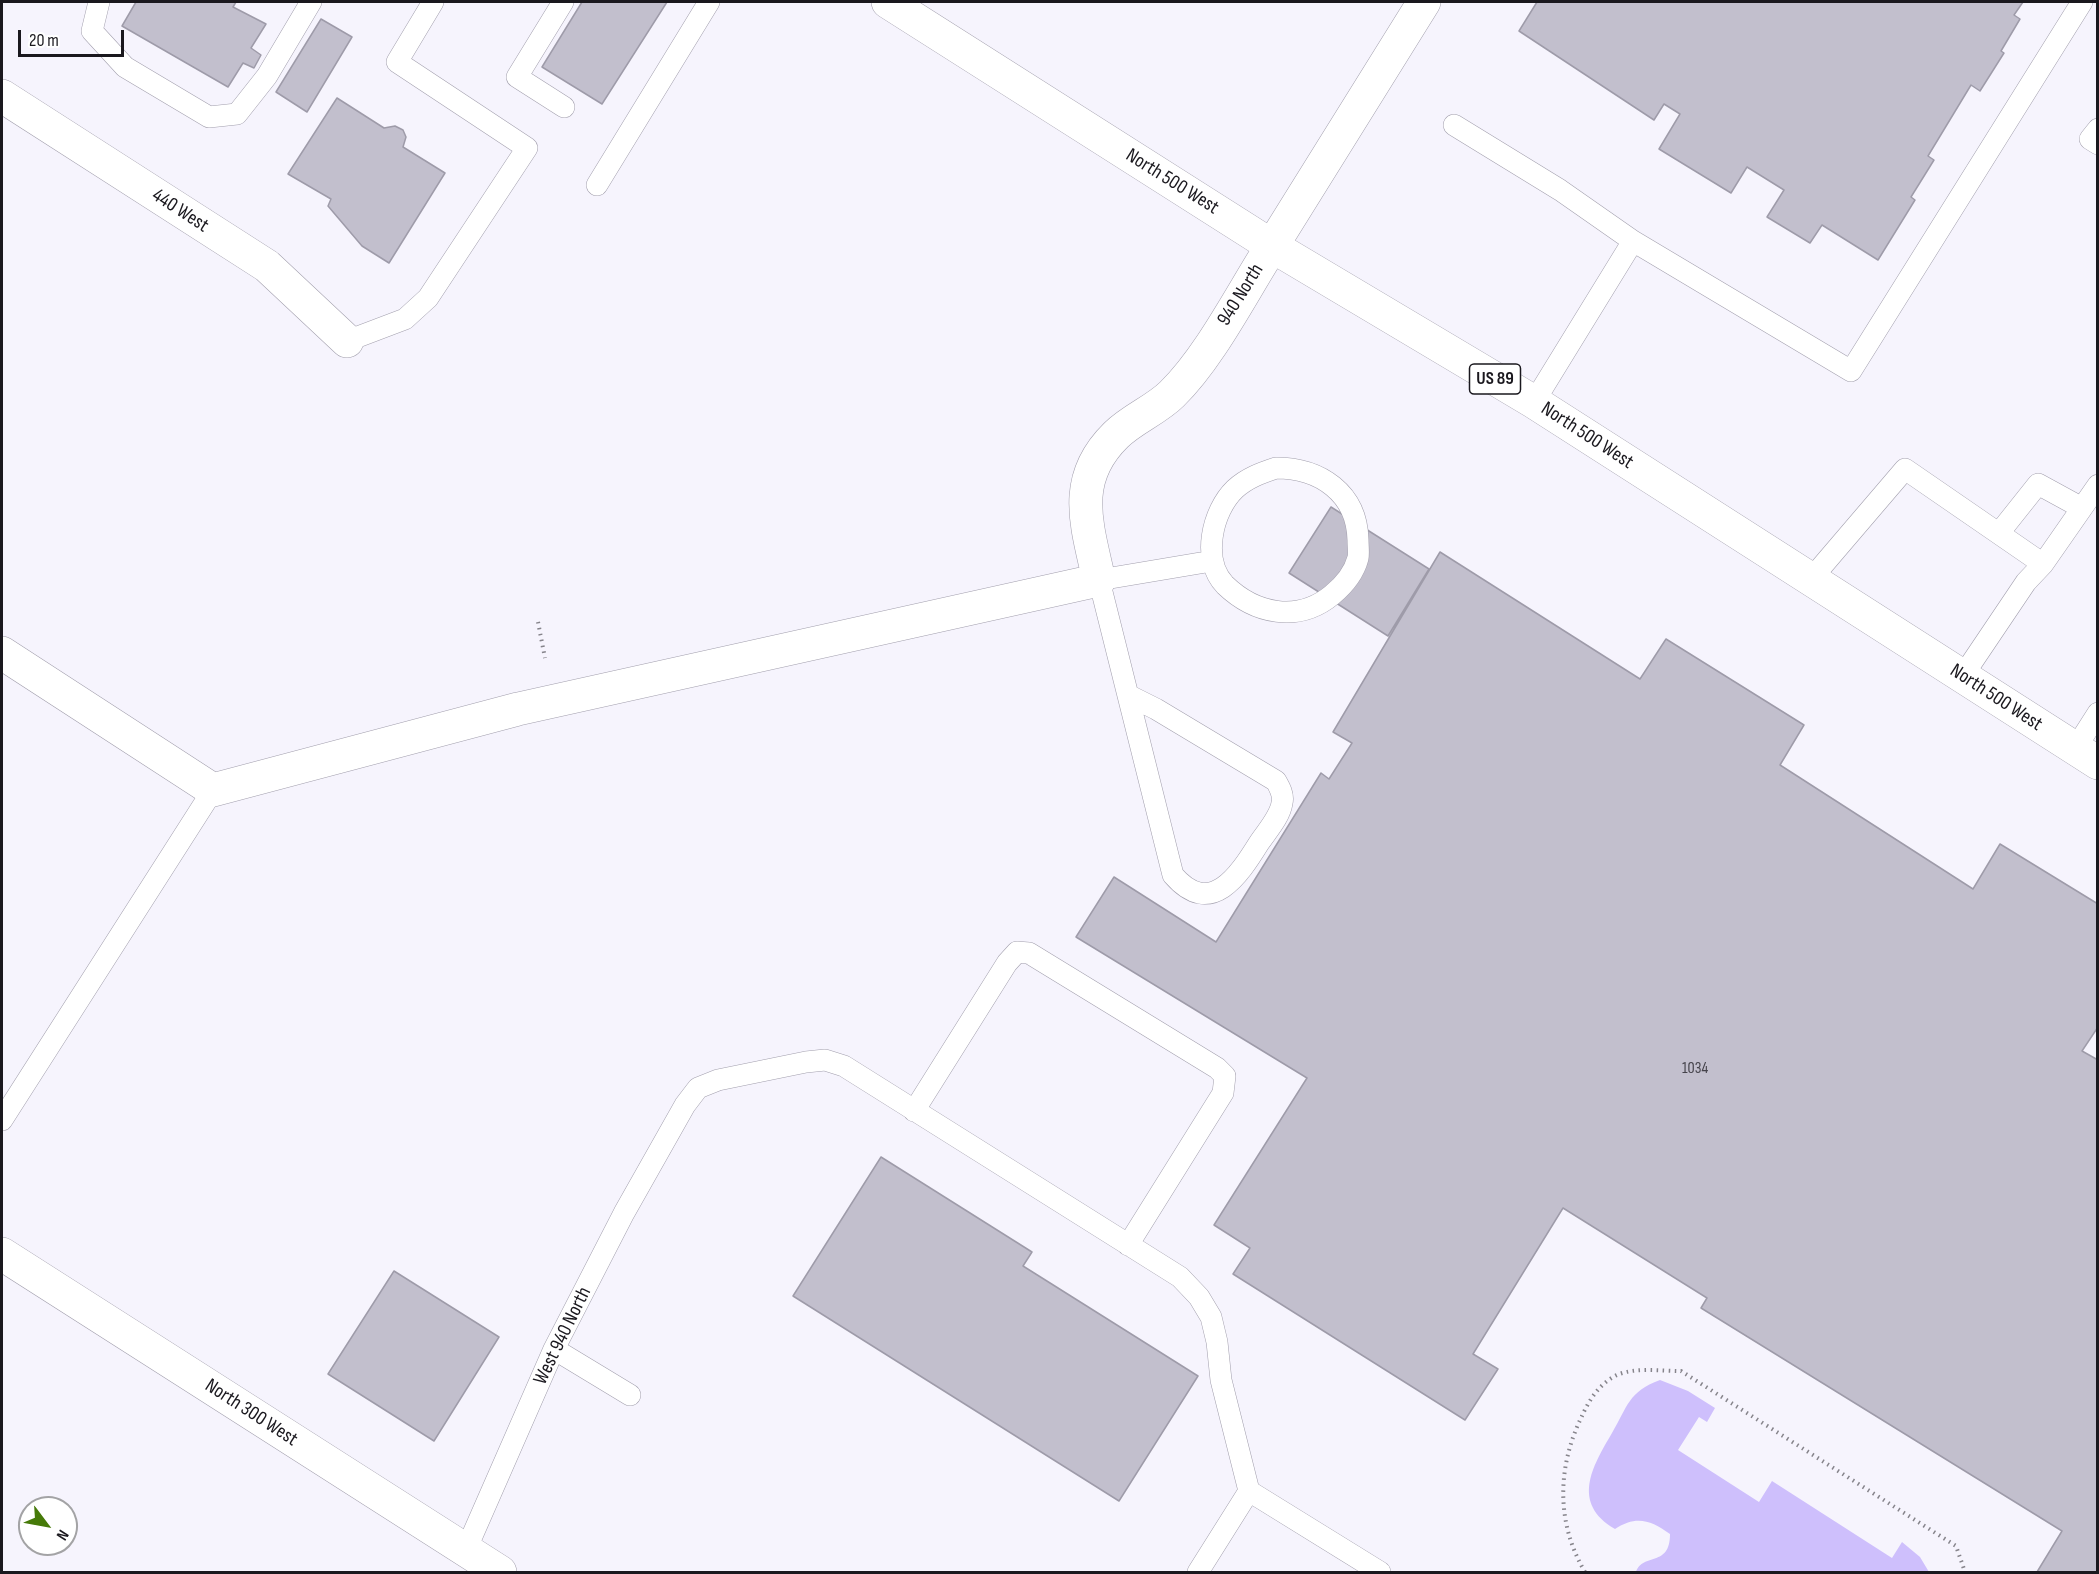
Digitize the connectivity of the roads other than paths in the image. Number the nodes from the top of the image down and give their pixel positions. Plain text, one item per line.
1 (99, 2) edge
2 (311, 2) edge
3 (433, 2) edge
4 (563, 2) edge
5 (709, 2) edge
6 (888, 2) edge
7 (1424, 2) edge
8 (2082, 2) edge
9 (2, 96) edge
10 (564, 107) dead end
11 (1455, 125) dead end
12 (2097, 129) edge
13 (2097, 144) edge
14 (597, 185) dead end
15 (1633, 241) junction
16 (1272, 246) junction
17 (347, 340) joint
18 (1534, 402) junction
19 (2097, 485) edge
20 (2082, 508) junction
21 (1999, 533) junction
22 (1212, 561) junction
23 (2043, 564) junction
24 (1811, 579) junction
25 (1099, 580) junction
26 (2, 653) edge
27 (1962, 676) junction
28 (1130, 696) junction
29 (2097, 713) edge
30 (2086, 756) edge
31 (213, 790) junction
32 (914, 1111) junction
33 (2, 1120) edge
34 (1128, 1245) junction
35 (2, 1254) edge
36 (554, 1349) junction
37 (630, 1395) dead end
38 (1250, 1491) junction
39 (459, 1562) edge
40 (500, 1572) edge
41 (1198, 1572) edge
42 (1380, 1572) edge

1 - 2 lane
3 - 17 lane
4 - 10 lane
5 - 14 lane
6 - 16 street, North 500 West / US 89
7 - 16 street, 940 North
8 - 15 lane
9 - 17 street, 440 West
11 - 15 lane
12 - 13 lane
15 - 18 lane
16 - 18 street, North 500 West / US 89
16 - 25 street, 940 North
18 - 24 street, North 500 West / US 89
19 - 20 lane
20 - 21 lane
20 - 23 lane
21 - 23 lane
21 - 24 lane
22 - 22 lane
22 - 25 lane
23 - 27 lane
24 - 27 street, North 500 West / US 89
25 - 28 lane
25 - 31 street
26 - 31 street
27 - 30 street, North 500 West / US 89
28 - 28 lane
29 - 30 lane
31 - 33 lane
32 - 34 lane, West 940 North
32 - 34 lane
32 - 36 lane, West 940 North
34 - 38 lane, West 940 North
35 - 39 street, North 300 West
36 - 37 lane
36 - 39 lane, West 940 North
38 - 41 lane
38 - 42 lane
39 - 40 street, North 300 West

